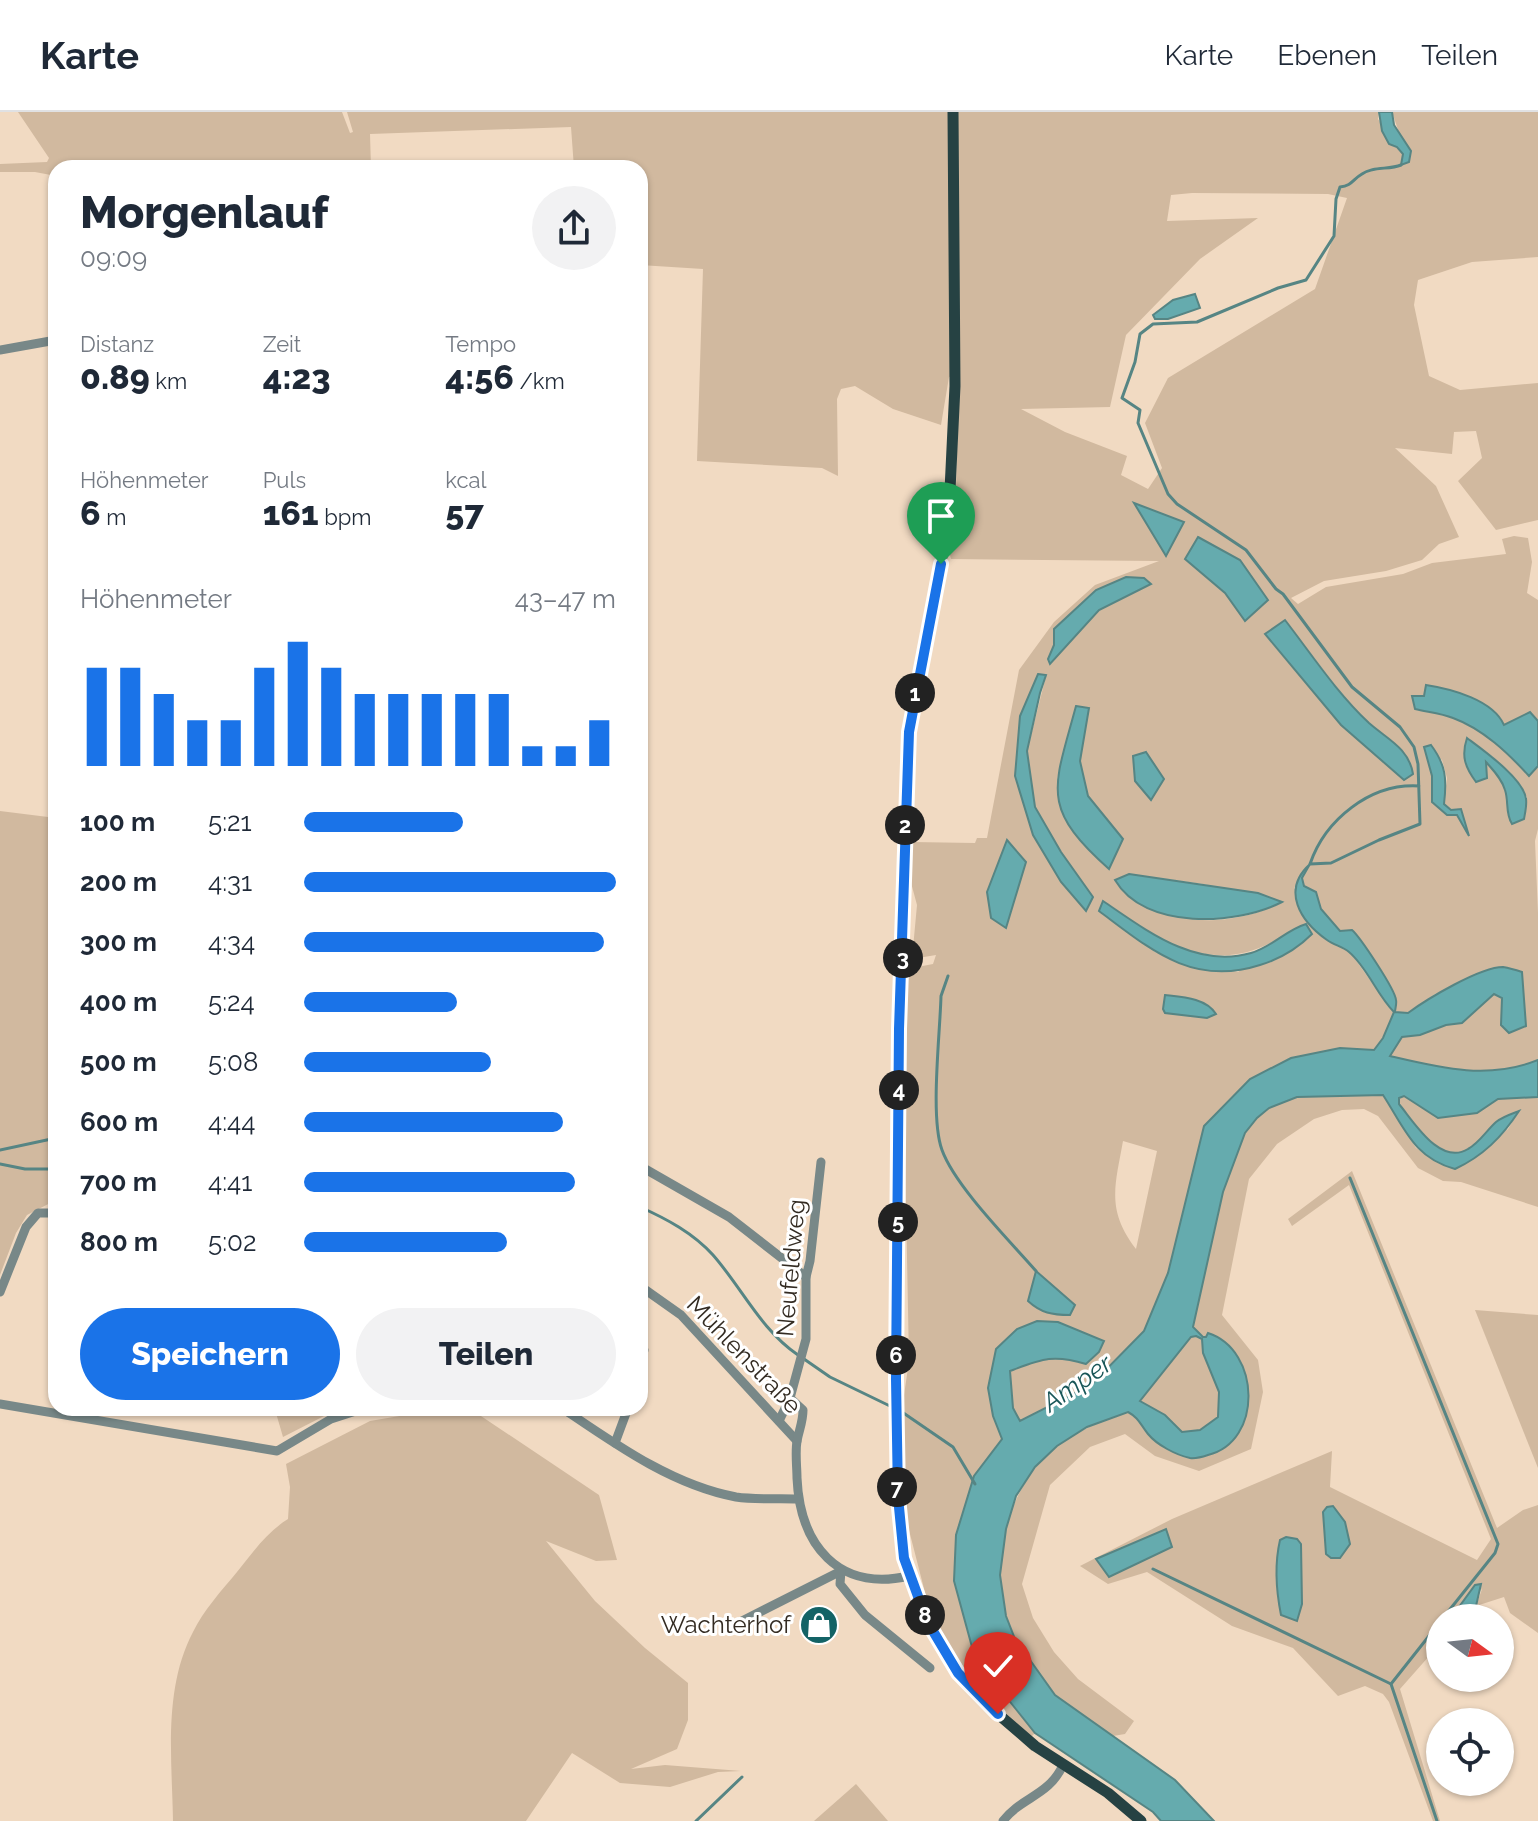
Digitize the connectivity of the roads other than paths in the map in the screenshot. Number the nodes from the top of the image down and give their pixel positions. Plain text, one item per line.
1 (953, 112) edge
2 (48, 341) edge
3 (0, 350) edge
4 (821, 1162) dead end
5 (648, 1171) edge
6 (48, 1213) edge
7 (806, 1277) junction
8 (0, 1292) edge
9 (648, 1292) edge
10 (790, 1398) junction
11 (0, 1404) edge
12 (48, 1412) edge
13 (71, 1416) edge
14 (340, 1416) edge
15 (574, 1416) edge
16 (625, 1416) edge
17 (779, 1421) junction
18 (797, 1441) junction
19 (615, 1443) junction
20 (798, 1499) junction
21 (841, 1571) junction
22 (909, 1576) junction
23 (740, 1622) dead end
24 (930, 1668) dead end
25 (1063, 1765) junction
26 (1003, 1821) edge
27 (1141, 1821) edge

1 - 22 main road
2 - 3 street
4 - 7 street, Neufeldweg
5 - 7 street
6 - 8 street
7 - 10 street, Neufeldweg
9 - 17 street, Mühlenstraße
10 - 17 street, Neufeldweg
10 - 18 street
11 - 12 street
13 - 14 street
15 - 19 street
16 - 19 street
17 - 18 street, Mühlenstraße
18 - 20 street, Mühlenstraße
19 - 20 street
20 - 21 street, Mühlenstraße
21 - 22 street
21 - 23 street
21 - 24 street, Mühlenstraße
22 - 25 main road
25 - 26 street
25 - 27 main road

